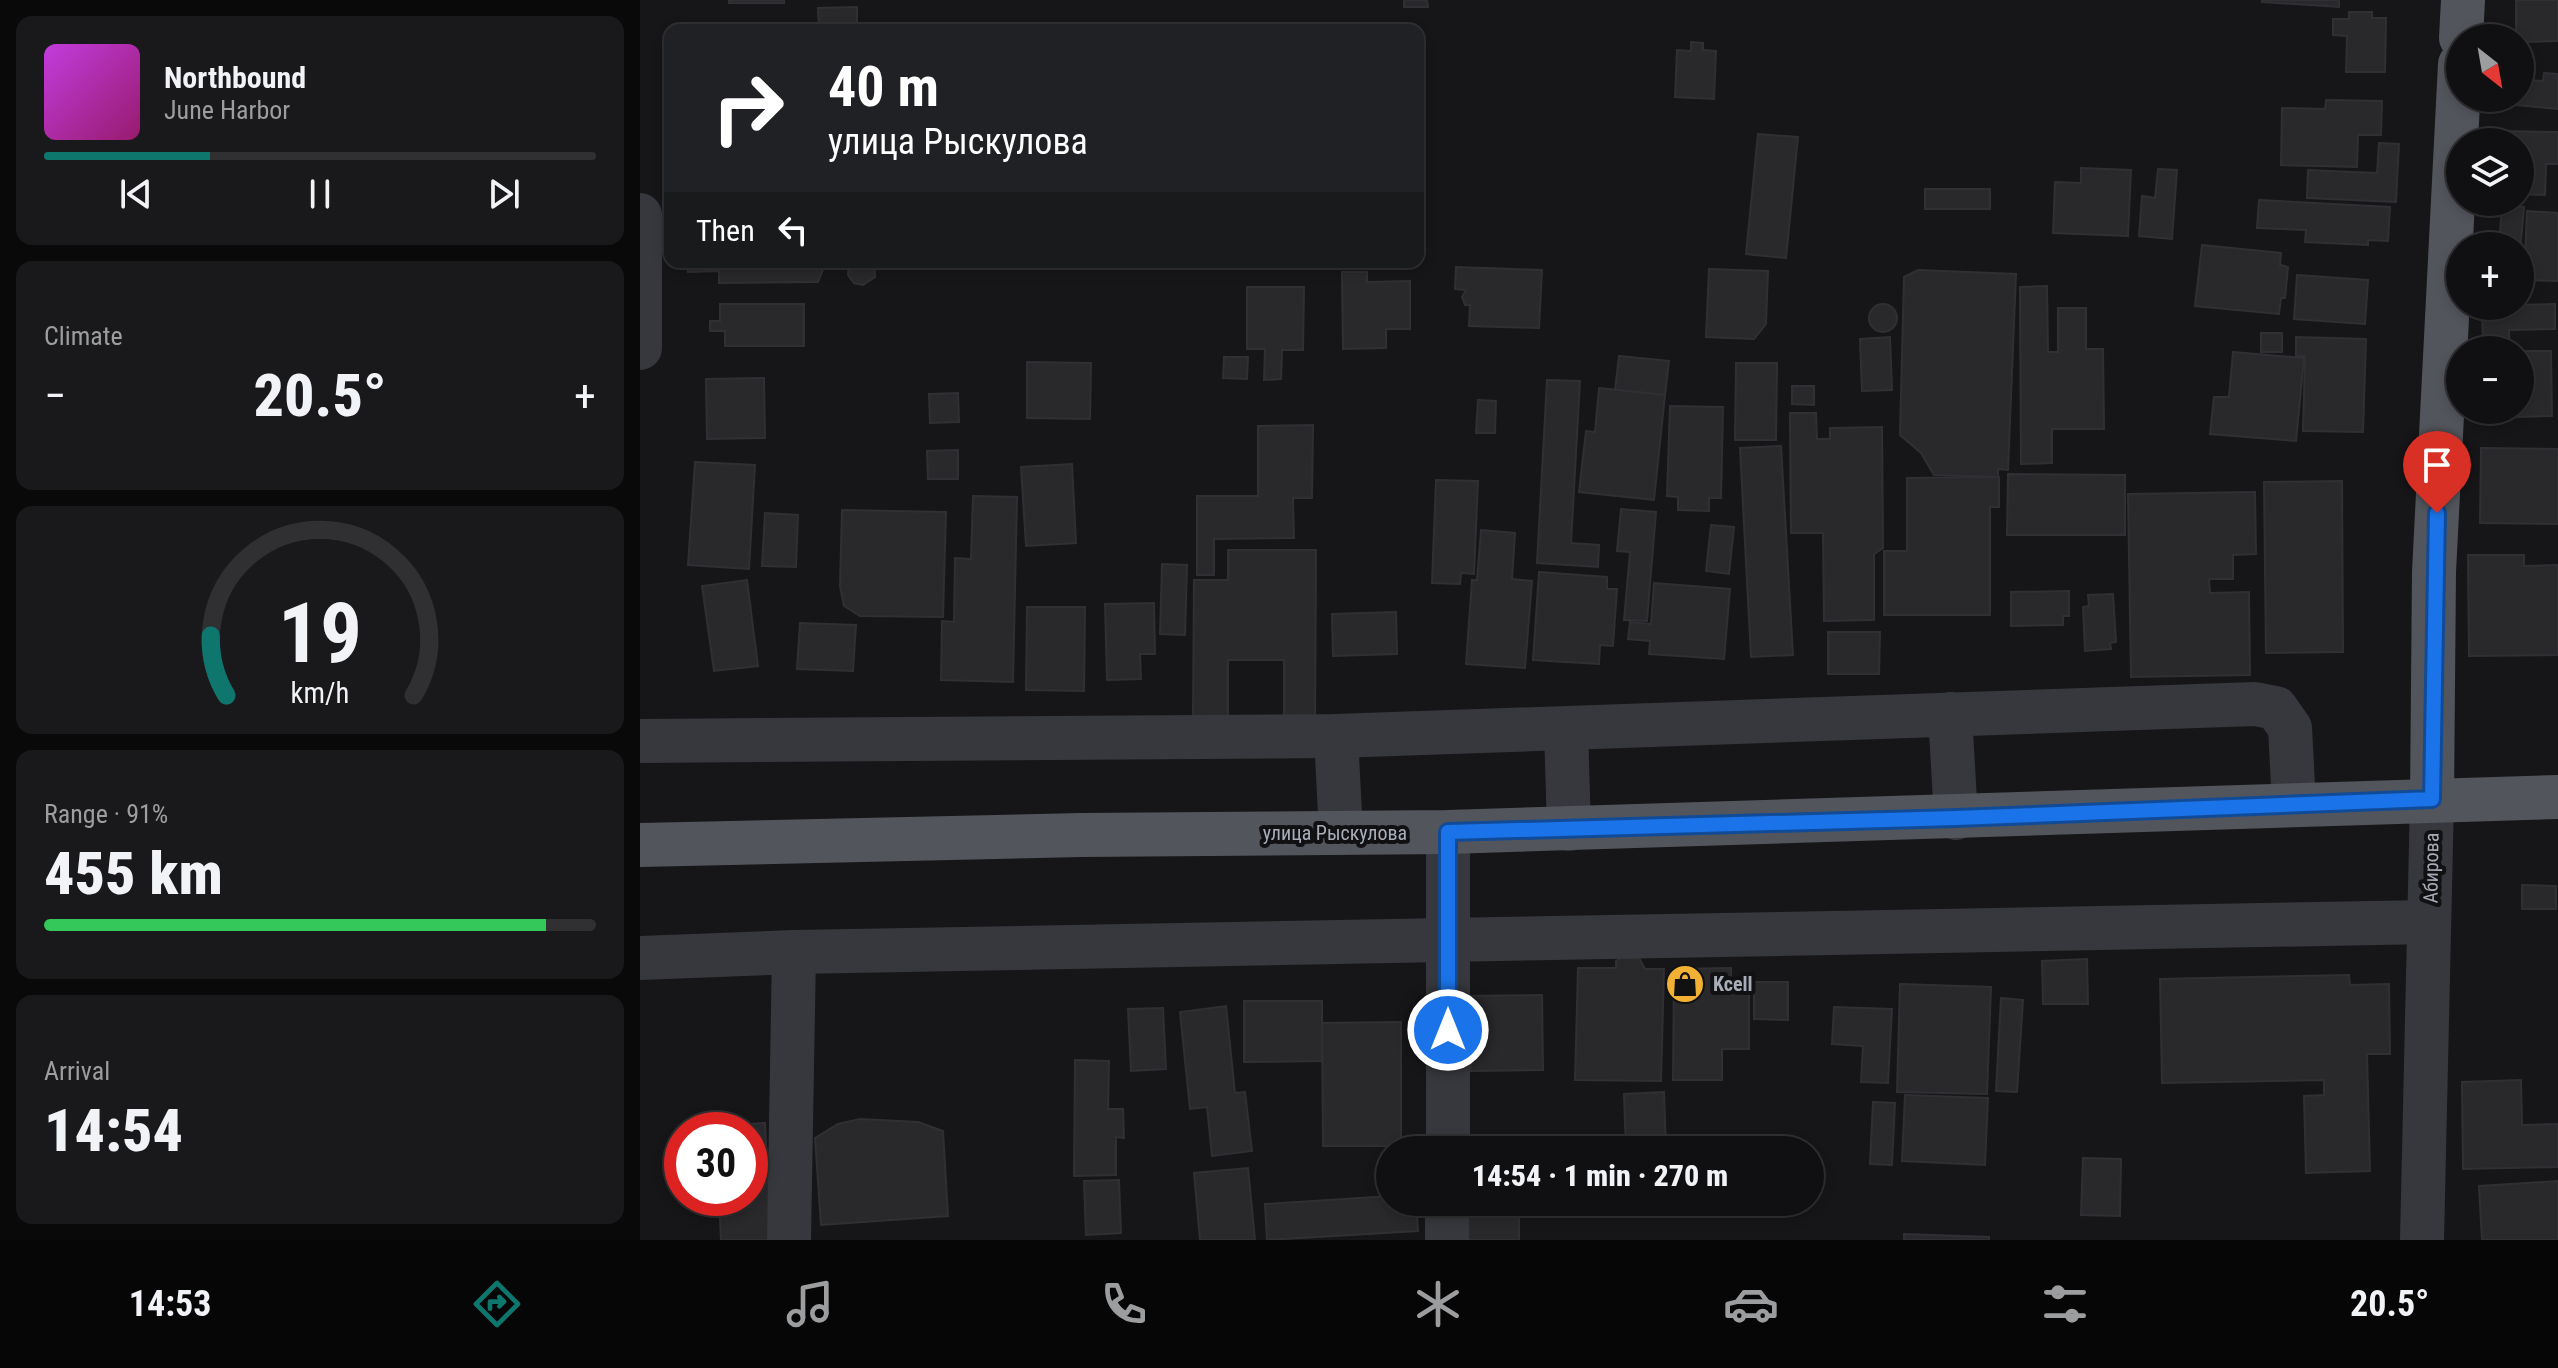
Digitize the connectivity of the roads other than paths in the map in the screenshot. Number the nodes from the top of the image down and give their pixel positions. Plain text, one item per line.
1 (2463, 0) edge
2 (2462, 24) edge
3 (2458, 112) edge
4 (640, 215) edge
5 (640, 348) edge
6 (1950, 714) junction
7 (1566, 729) junction
8 (1336, 736) junction
9 (640, 741) edge
10 (2558, 797) edge
11 (2432, 799) junction
12 (2294, 804) junction
13 (1956, 818) junction
14 (640, 825) edge
15 (1569, 829) junction
16 (1448, 832) junction
17 (1341, 833) junction
18 (640, 845) edge
19 (2429, 922) junction
20 (1448, 939) junction
21 (794, 952) junction
22 (640, 958) edge
23 (1448, 1136) edge
24 (1447, 1216) edge
25 (789, 1240) edge
26 (1447, 1240) edge
27 (2422, 1240) edge

1 - 2 main road
3 - 11 main road, Абирова
4 - 5 street
6 - 7 street
6 - 12 street
6 - 13 street
7 - 8 street
7 - 15 street
8 - 9 street
8 - 17 street
10 - 11 main road, улица Рыскулова
11 - 12 main road, улица Рыскулова
11 - 19 street, Абирова
12 - 13 main road, улица Рыскулова
13 - 15 main road, улица Рыскулова
14 - 18 street
15 - 16 main road, улица Рыскулова
16 - 17 main road, улица Рыскулова
16 - 20 street
17 - 18 main road, улица Рыскулова
19 - 20 street
19 - 27 street, Абирова
20 - 21 street
20 - 23 street
21 - 22 street
21 - 25 street
24 - 26 street

